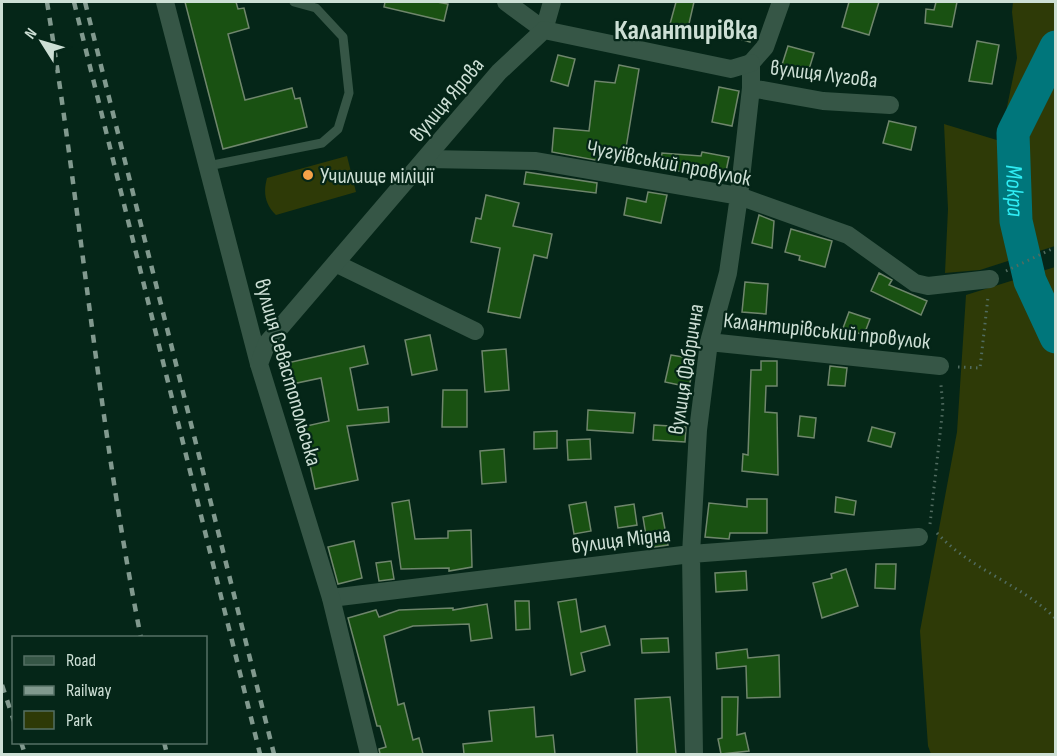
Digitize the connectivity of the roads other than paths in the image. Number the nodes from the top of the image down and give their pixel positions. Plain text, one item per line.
1 (165, 2) edge
2 (294, 2) edge
3 (506, 2) edge
4 (552, 2) edge
5 (780, 2) edge
6 (544, 30) junction
7 (751, 63) junction
8 (751, 88) junction
9 (890, 105) dead end
10 (427, 159) junction
11 (208, 166) junction
12 (739, 196) junction
13 (337, 264) junction
14 (990, 279) road end
15 (475, 331) dead end
16 (709, 342) junction
17 (259, 364) junction
18 (940, 366) road end
19 (924, 531) road end
20 (691, 554) junction
21 (330, 598) junction
22 (369, 754) edge
23 (694, 754) edge

1 - 11 street, вулиця Севастопольська
2 - 11 lane
3 - 6 street, вулиця Лугова
4 - 6 street
5 - 7 street
6 - 7 street, вулиця Лугова
6 - 10 street, вулиця Ярова
7 - 8 street, вулиця Фабрична
8 - 9 street, вулиця Лугова
8 - 12 street, вулиця Фабрична
10 - 12 street, Чугуївський провулок
10 - 13 street, вулиця Ярова
11 - 17 street, вулиця Севастопольська
12 - 14 street, Чугуївський провулок
12 - 16 street, вулиця Фабрична
13 - 15 street
13 - 17 street, вулиця Ярова
16 - 18 street, Калантирівський провулок
16 - 20 street, вулиця Фабрична
17 - 21 street, вулиця Севастопольська
19 - 20 street, вулиця Мідна
20 - 21 street, вулиця Мідна
20 - 23 street, вулиця Фабрична
21 - 22 street, вулиця Севастопольська

